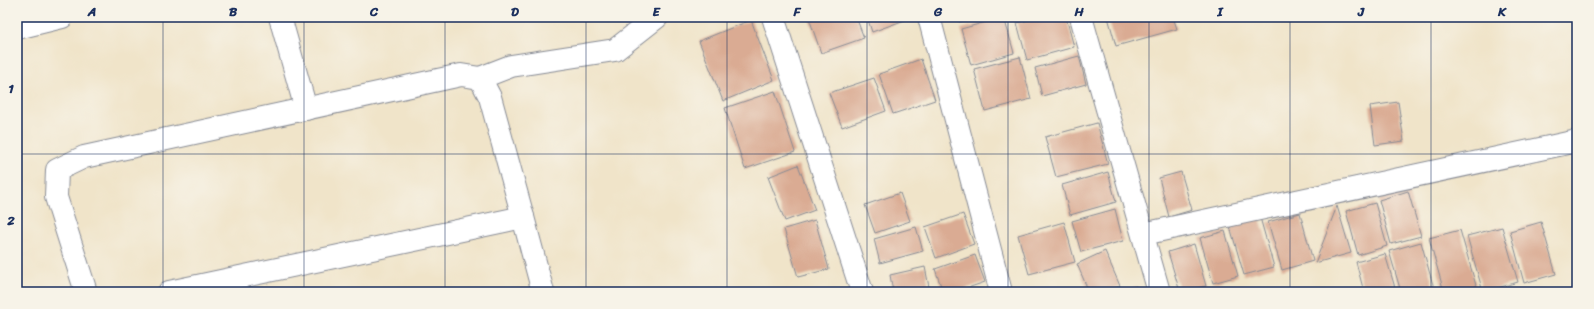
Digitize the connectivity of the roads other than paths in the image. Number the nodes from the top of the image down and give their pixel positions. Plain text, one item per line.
1 (62, 17) edge
2 (280, 17) edge
3 (657, 17) edge
4 (773, 17) edge
5 (929, 17) edge
6 (1081, 17) edge
7 (17, 28) edge
8 (480, 78) junction
9 (306, 109) junction
10 (1577, 141) edge
11 (523, 217) junction
12 (1143, 234) junction
13 (240, 285) edge
14 (86, 292) edge
15 (170, 292) edge
16 (544, 292) edge
17 (862, 292) edge
18 (1001, 292) edge
19 (1159, 292) edge

1 - 7 street
2 - 9 street
3 - 8 street
4 - 17 street
5 - 18 street
6 - 12 street
8 - 9 street
8 - 11 street
9 - 14 street
10 - 12 street
11 - 13 street
11 - 16 street
12 - 19 street
13 - 15 street

